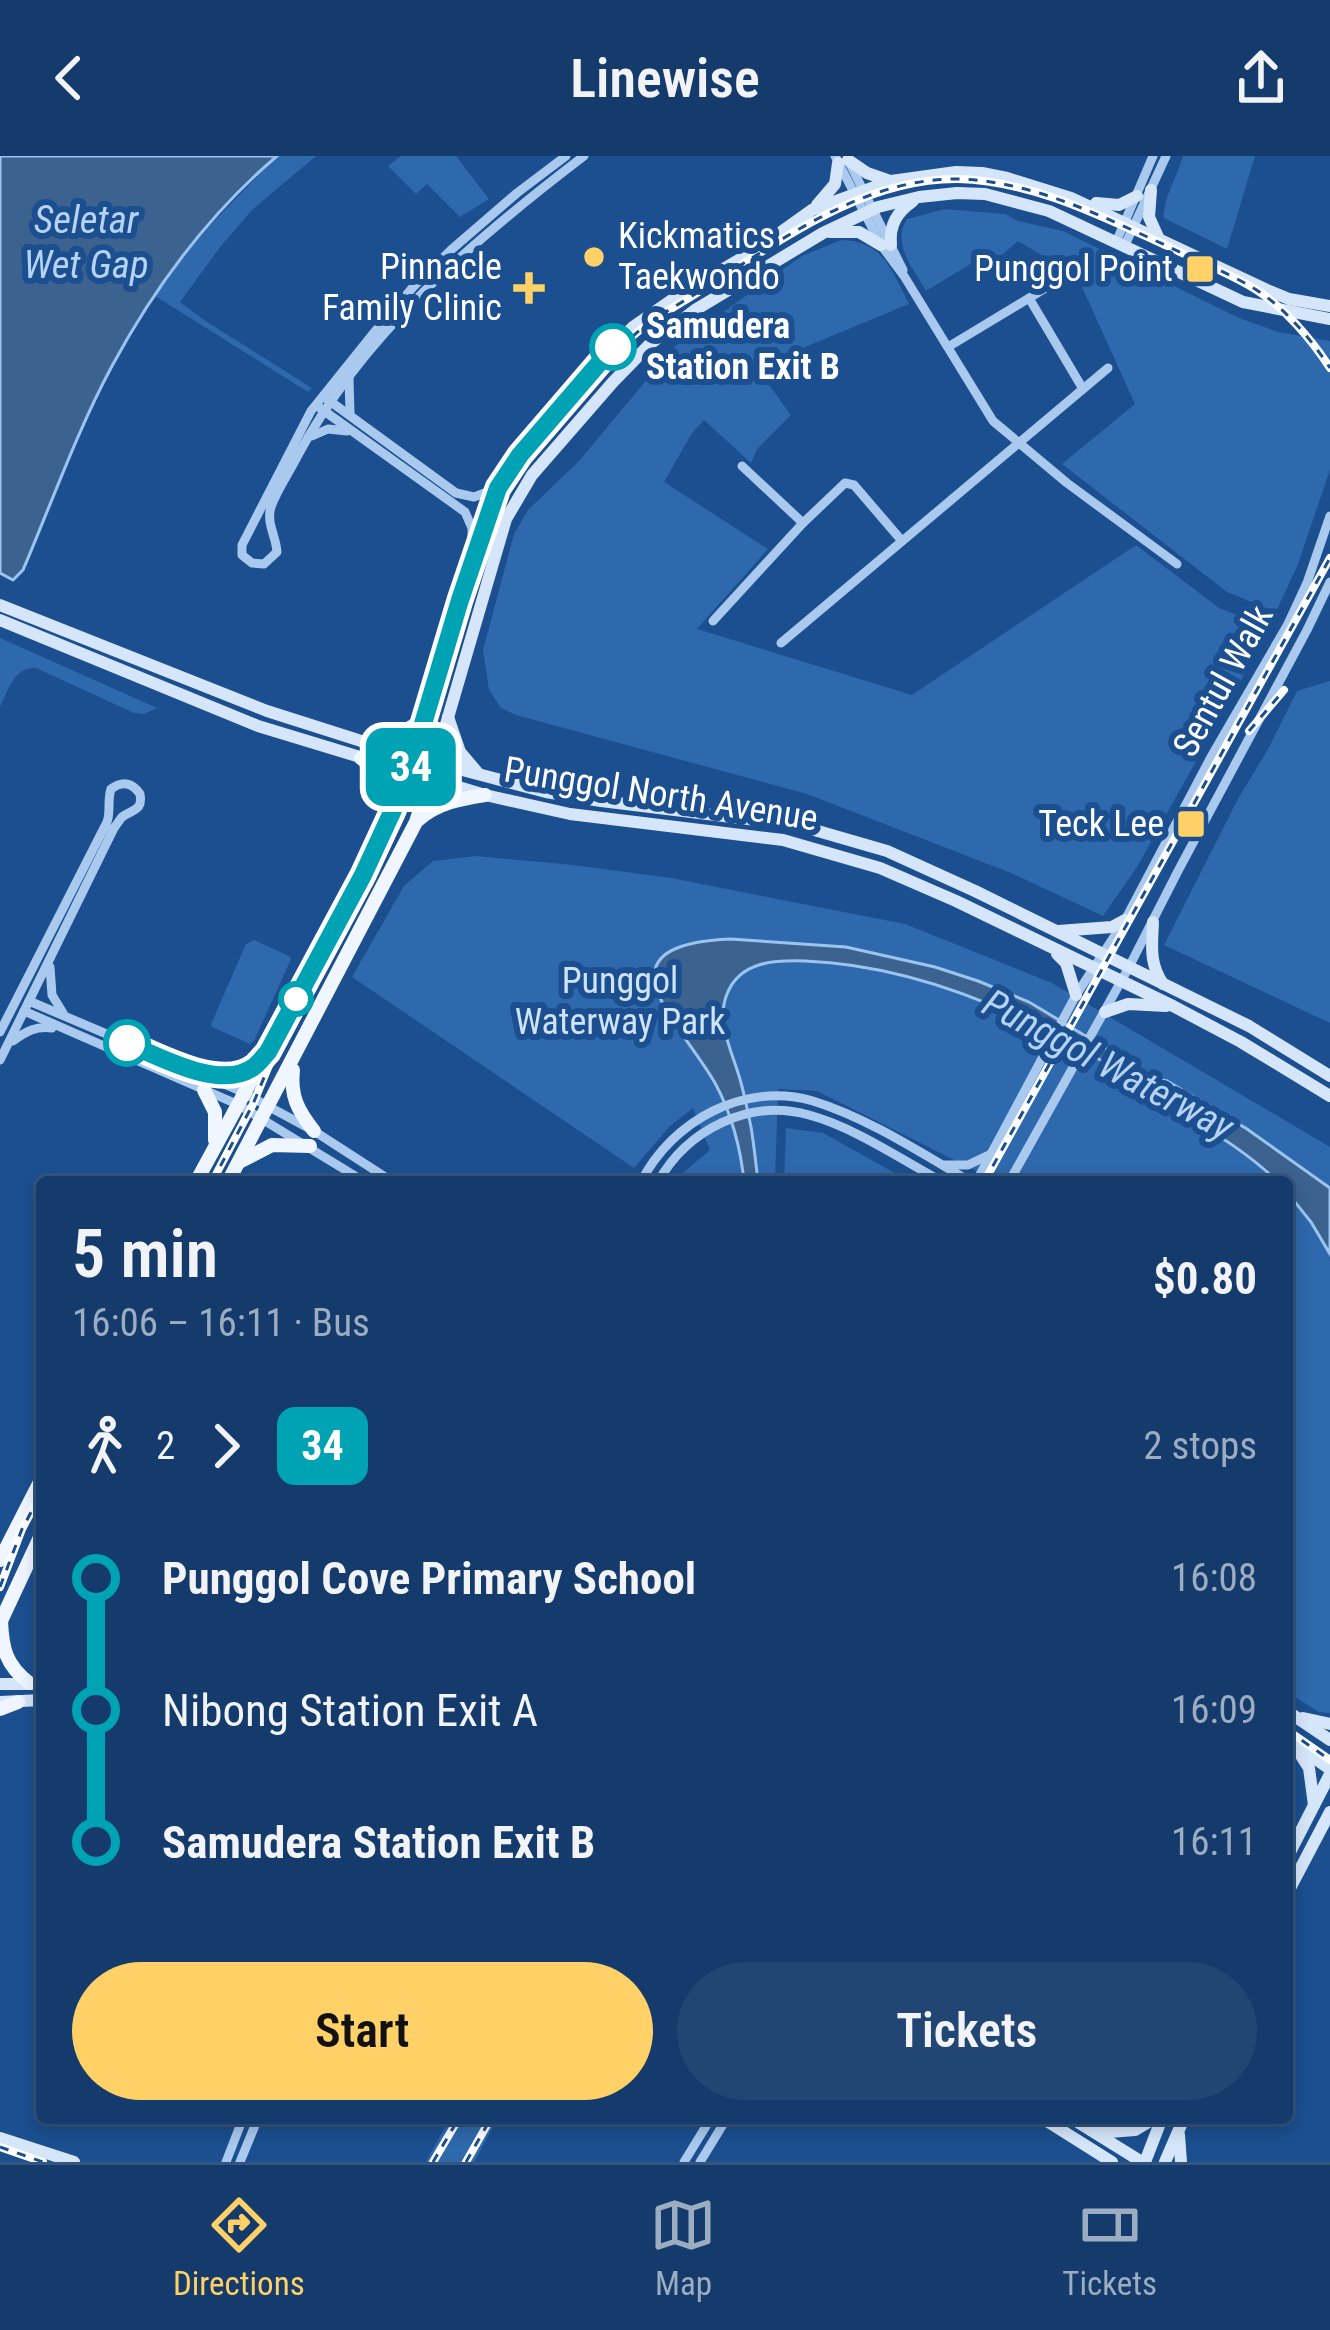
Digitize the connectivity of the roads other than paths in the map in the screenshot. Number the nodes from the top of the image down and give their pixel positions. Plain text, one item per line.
1 (566, 156) edge
2 (584, 156) edge
3 (1153, 156) edge
4 (1166, 156) edge
5 (842, 159) edge
6 (891, 181) junction
7 (1151, 190) junction
8 (858, 191) junction
9 (1137, 196) junction
10 (919, 197) junction
11 (1071, 198) junction
12 (812, 210) junction
13 (868, 211) junction
14 (1130, 224) junction
15 (823, 232) junction
16 (1158, 238) junction
17 (1121, 243) junction
18 (886, 245) junction
19 (1069, 274) dead end
20 (1029, 298) junction
21 (1330, 306) edge
22 (1330, 319) edge
23 (380, 331) junction
24 (948, 347) junction
25 (1108, 368) dead end
26 (349, 377) junction
27 (1083, 389) junction
28 (323, 403) junction
29 (352, 418) junction
30 (356, 434) junction
31 (307, 439) junction
32 (1017, 442) junction
33 (742, 466) dead end
34 (498, 488) junction
35 (1330, 516) edge
36 (803, 523) junction
37 (902, 541) junction
38 (472, 562) junction
39 (1177, 564) dead end
40 (1330, 582) edge
41 (0, 605) edge
42 (0, 620) edge
43 (713, 620) dead end
44 (781, 643) dead end
45 (447, 716) junction
46 (426, 717) junction
47 (360, 741) junction
48 (414, 757) junction
49 (361, 758) junction
50 (435, 762) junction
51 (409, 773) junction
52 (478, 774) junction
53 (430, 779) junction
54 (485, 796) junction
55 (388, 819) junction
56 (416, 821) junction
57 (1124, 920) junction
58 (1153, 922) junction
59 (1056, 931) junction
60 (1054, 950) junction
61 (1103, 954) junction
62 (50, 962) junction
63 (1129, 967) junction
64 (1094, 969) junction
65 (1121, 982) junction
66 (1164, 985) junction
67 (1076, 995) junction
68 (22, 1004) junction
69 (1173, 1006) junction
70 (1105, 1012) junction
71 (65, 1023) junction
72 (0, 1032) edge
73 (8, 1043) junction
74 (268, 1052) junction
75 (294, 1059) junction
76 (0, 1060) edge
77 (200, 1072) junction
78 (1330, 1076) edge
79 (204, 1090) junction
80 (1330, 1096) edge
81 (242, 1099) junction
82 (266, 1112) junction
83 (312, 1138) junction
84 (215, 1145) junction
85 (991, 1154) junction
86 (239, 1162) junction
87 (942, 1165) junction
88 (199, 1176) edge
89 (232, 1176) edge
90 (358, 1176) edge
91 (382, 1176) edge
92 (645, 1176) edge
93 (661, 1176) edge
94 (932, 1176) edge
95 (963, 1176) edge
96 (978, 1176) edge
97 (1016, 1176) edge
98 (36, 1490) edge
99 (36, 1546) edge
100 (0, 1560) edge
101 (0, 1621) edge
102 (0, 1684) edge
103 (36, 1684) edge
104 (36, 1700) edge
105 (18, 1702) joint
106 (0, 1705) edge
107 (1293, 1714) edge
108 (1293, 1715) edge
109 (1330, 1724) edge
110 (1330, 1740) edge
111 (1293, 1743) edge
112 (1293, 1745) edge
113 (1330, 1772) edge
114 (1314, 1806) junction
115 (1328, 1819) edge
116 (1293, 1846) edge
117 (1293, 1883) edge
118 (241, 2124) edge
119 (256, 2124) edge
120 (707, 2124) edge
121 (723, 2124) edge
122 (1051, 2124) edge
123 (1081, 2124) edge
124 (1146, 2124) edge
125 (1156, 2124) edge
126 (1182, 2124) edge
127 (1182, 2124) edge
128 (1095, 2133) junction
129 (0, 2138) edge
130 (1108, 2160) edge
131 (74, 2162) edge
132 (226, 2162) edge
133 (240, 2162) edge
134 (684, 2162) edge
135 (700, 2162) edge
136 (1144, 2162) edge
137 (1166, 2162) edge
138 (1180, 2162) edge

1 - 23 street
2 - 23 street
3 - 9 street
4 - 7 street
5 - 6 main road
5 - 8 street
5 - 12 main road
6 - 8 main road
6 - 11 main road
7 - 14 street
7 - 16 main road
8 - 12 main road
8 - 13 street
9 - 11 main road
9 - 14 street
10 - 13 main road
10 - 17 main road
10 - 18 main road
11 - 14 main road
12 - 34 main road
13 - 15 main road
13 - 18 street
14 - 16 main road
14 - 17 street
15 - 18 main road
15 - 45 main road
16 - 21 main road
17 - 22 main road
18 - 24 street
19 - 20 street
20 - 24 street
20 - 27 street
23 - 26 street
23 - 28 street
24 - 32 street
25 - 27 street
26 - 28 street
26 - 29 street
27 - 32 street
28 - 29 street
28 - 30 street
28 - 31 street
28 - 31 street
29 - 34 street
30 - 31 street
30 - 38 street
32 - 37 street
32 - 39 street
33 - 36 street
34 - 38 main road
35 - 57 street, Sentul Walk
36 - 37 street
36 - 43 street
37 - 44 street
38 - 46 main road
40 - 58 street, Sentul Walk
41 - 47 main road, Punggol North Avenue
42 - 49 main road, Punggol North Avenue
45 - 50 main road
45 - 52 main road
46 - 47 main road
46 - 48 main road
47 - 48 main road, Punggol North Avenue
48 - 50 main road, Punggol North Avenue
48 - 51 main road
49 - 51 main road, Punggol North Avenue
49 - 55 main road
50 - 52 main road, Punggol North Avenue
50 - 53 main road
51 - 53 main road, Punggol North Avenue
51 - 55 main road
52 - 59 main road, Punggol North Avenue
53 - 54 main road, Punggol North Avenue
53 - 56 main road
54 - 56 main road
54 - 60 main road, Punggol North Avenue
55 - 74 main road
56 - 75 main road
57 - 59 main road
57 - 61 street, Sentul Walk
58 - 63 street, Sentul Walk
58 - 66 main road
59 - 61 main road, Punggol North Avenue
60 - 64 main road, Punggol North Avenue
60 - 67 main road
61 - 63 main road, Punggol North Avenue
61 - 64 street, Sentul Walk
62 - 68 street
62 - 68 street
62 - 71 street
63 - 65 street, Sentul Walk
63 - 66 main road, Punggol North Avenue
64 - 65 main road, Punggol North Avenue
64 - 67 street, Sentul Walk
65 - 69 main road, Punggol North Avenue
65 - 70 street, Sentul Walk
66 - 78 main road, Punggol North Avenue
67 - 85 street, Sentul Walk
68 - 71 street
68 - 72 street
68 - 73 street
69 - 70 main road
69 - 80 main road, Punggol North Avenue
70 - 97 street, Sentul Walk
71 - 73 street
71 - 77 street
71 - 79 street
73 - 76 street
74 - 77 main road
74 - 81 main road
75 - 82 main road
75 - 83 main road
77 - 81 street
79 - 81 street
79 - 84 main road
81 - 82 street
81 - 84 main road
82 - 83 street
82 - 86 main road
83 - 86 main road
83 - 90 street
83 - 91 street
84 - 88 main road
85 - 87 street
85 - 96 street, Sentul Walk
86 - 89 main road
87 - 92 street
87 - 95 street
93 - 94 street
98 - 100 main road
99 - 101 main road
101 - 103 main road
102 - 103 main road
104 - 105 main road
105 - 106 main road
107 - 109 main road
108 - 110 main road
111 - 113 main road
112 - 114 main road
113 - 114 main road
114 - 116 main road
115 - 117 main road
118 - 132 street
119 - 133 street
120 - 134 street
121 - 135 street
122 - 130 main road
123 - 128 main road
124 - 128 main road
125 - 136 main road
126 - 137 main road
127 - 138 main road
128 - 136 main road
129 - 131 main road

